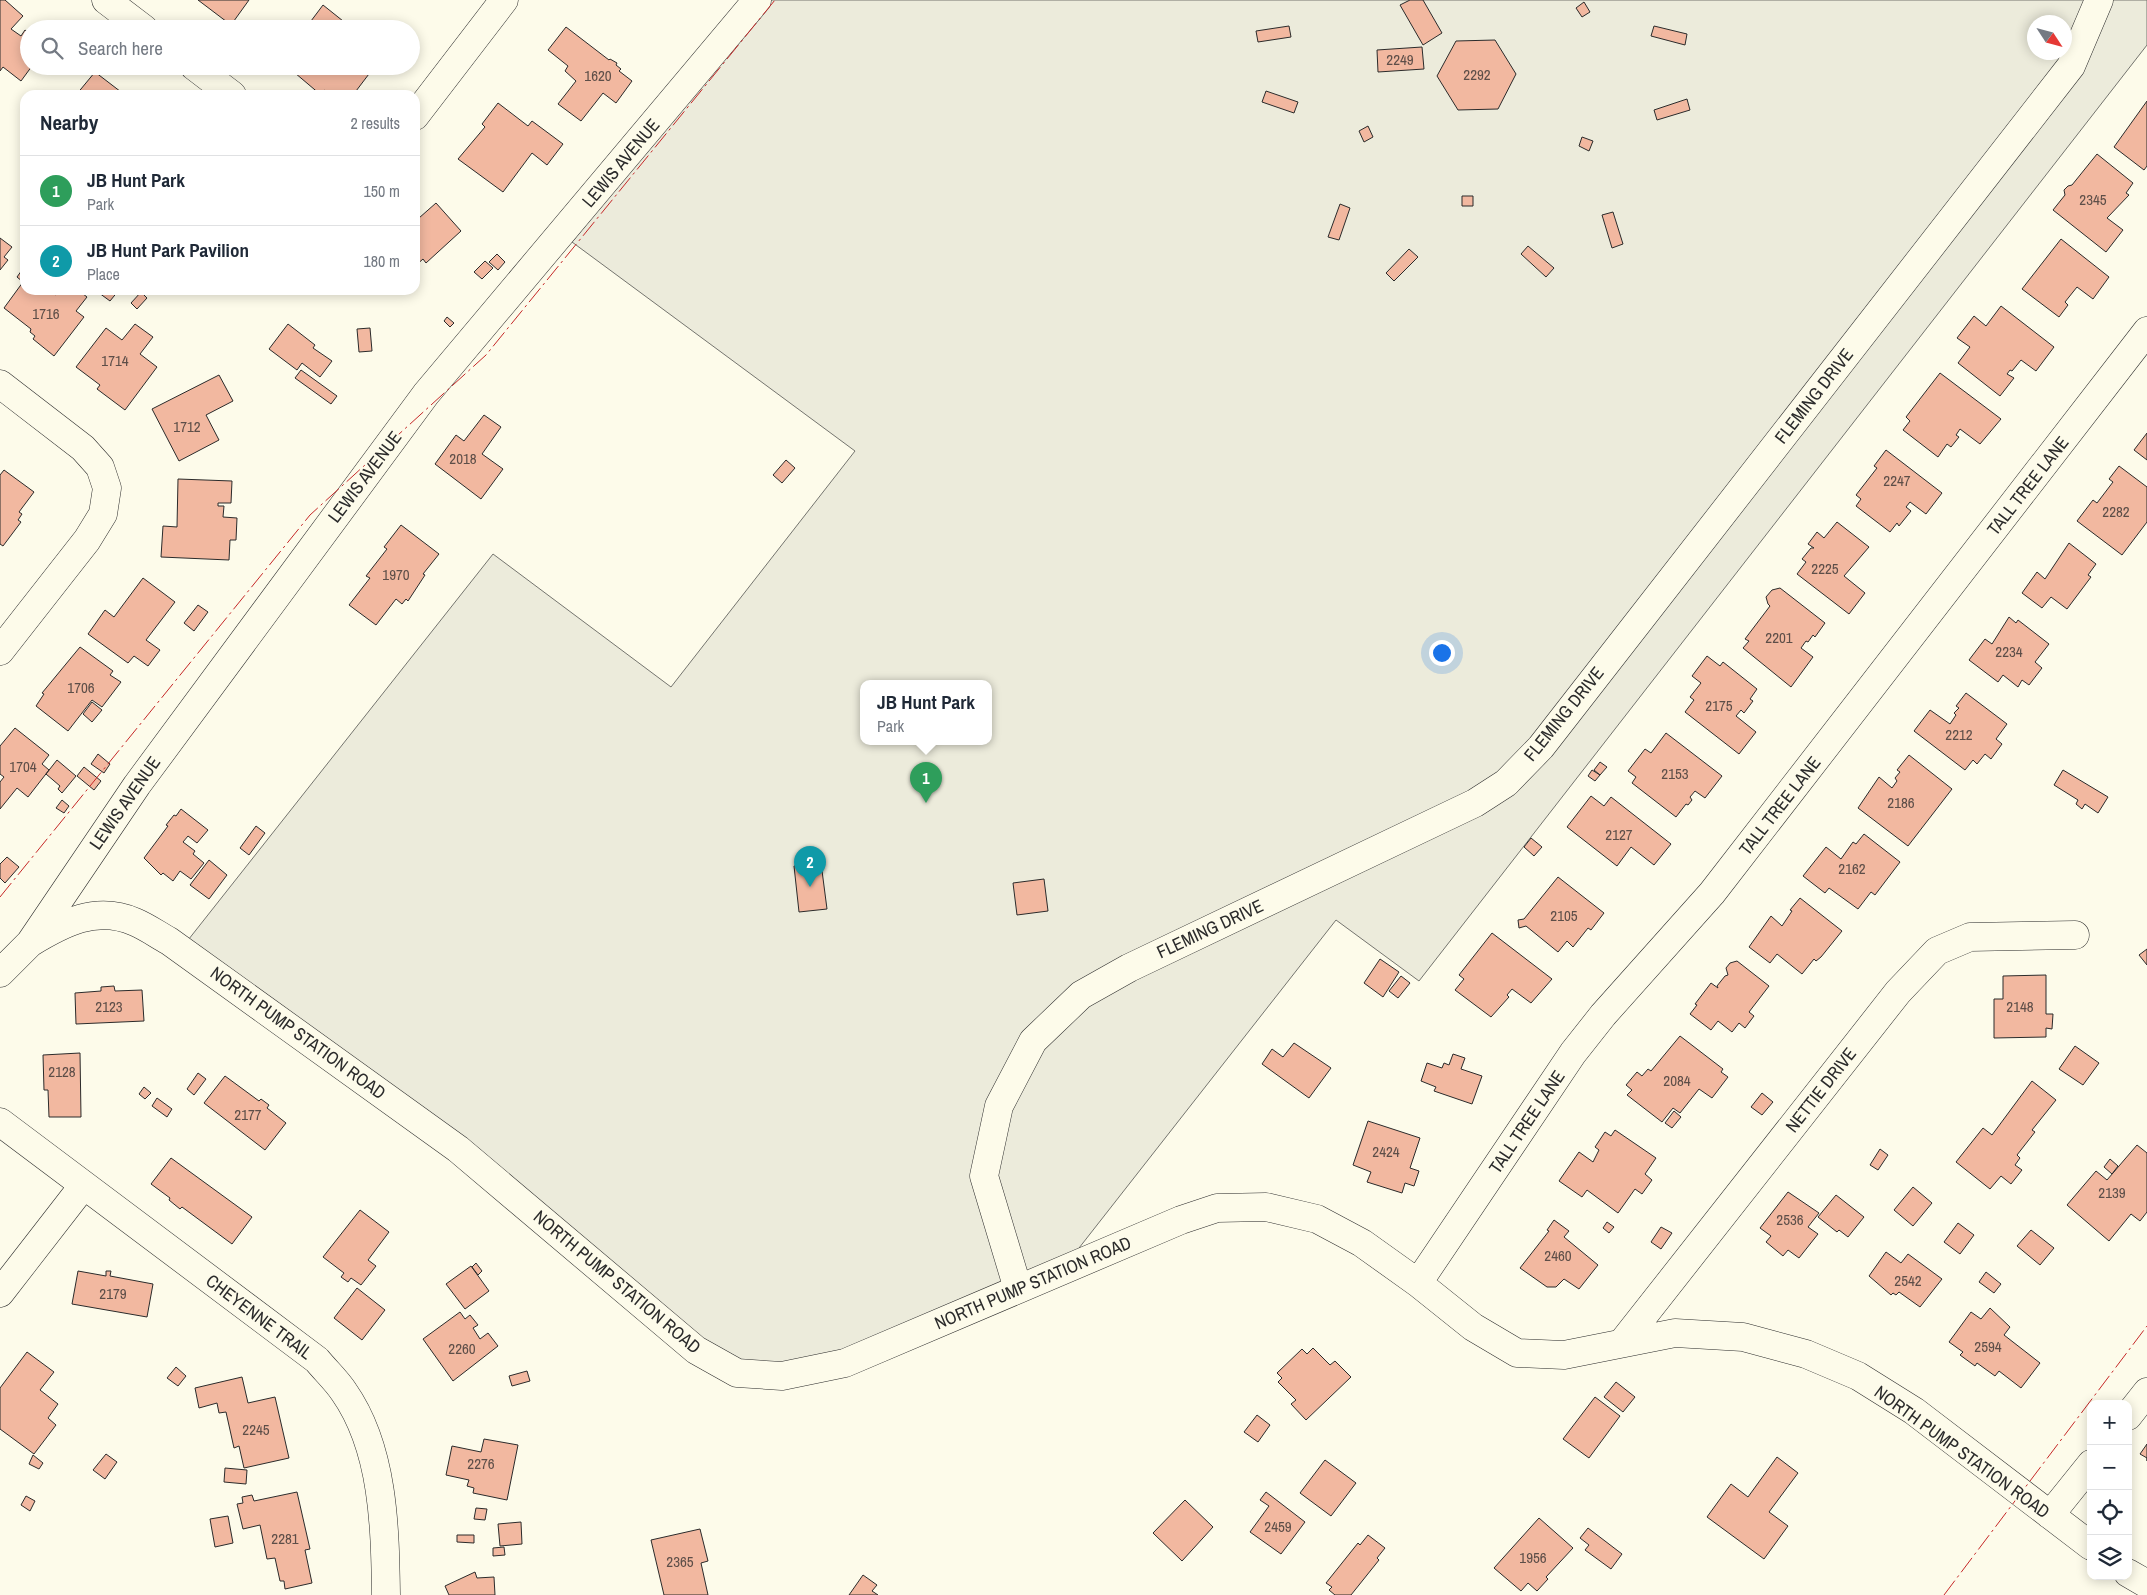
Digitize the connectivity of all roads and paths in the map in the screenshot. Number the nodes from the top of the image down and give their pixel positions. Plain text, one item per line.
1 (106, 0) edge
2 (504, 0) edge
3 (757, 0) edge
4 (2098, 0) edge
5 (132, 20) edge
6 (206, 75) edge
7 (225, 90) edge
8 (420, 109) edge
9 (2147, 332) edge
10 (0, 384) edge
11 (0, 651) edge
12 (2075, 935) dead end
13 (30, 943) junction
14 (0, 973) edge
15 (0, 1122) edge
16 (83, 1186) junction
17 (1418, 1283) junction
18 (1018, 1289) junction
19 (0, 1293) edge
20 (1622, 1343) junction
21 (2147, 1392) edge
22 (2132, 1411) edge
23 (2087, 1469) edge
24 (2050, 1515) junction
25 (2087, 1543) edge
26 (2132, 1575) edge
27 (2147, 1584) edge
28 (386, 1595) edge

1 - 5 street
2 - 8 street
3 - 13 street, LEWIS AVENUE
4 - 18 street, FLEMING DRIVE
6 - 7 street
9 - 17 street, TALL TREE LANE
10 - 11 street
12 - 20 street, NETTIE DRIVE
13 - 14 street, LEWIS AVENUE
13 - 18 street, NORTH PUMP STATION ROAD
15 - 16 street, CHEYENNE TRAIL
16 - 19 street
16 - 28 street, CHEYENNE TRAIL
17 - 18 street, NORTH PUMP STATION ROAD
17 - 20 street, NORTH PUMP STATION ROAD
20 - 24 street, NORTH PUMP STATION ROAD
21 - 22 street
23 - 24 street
24 - 25 street, NORTH PUMP STATION ROAD
26 - 27 street

